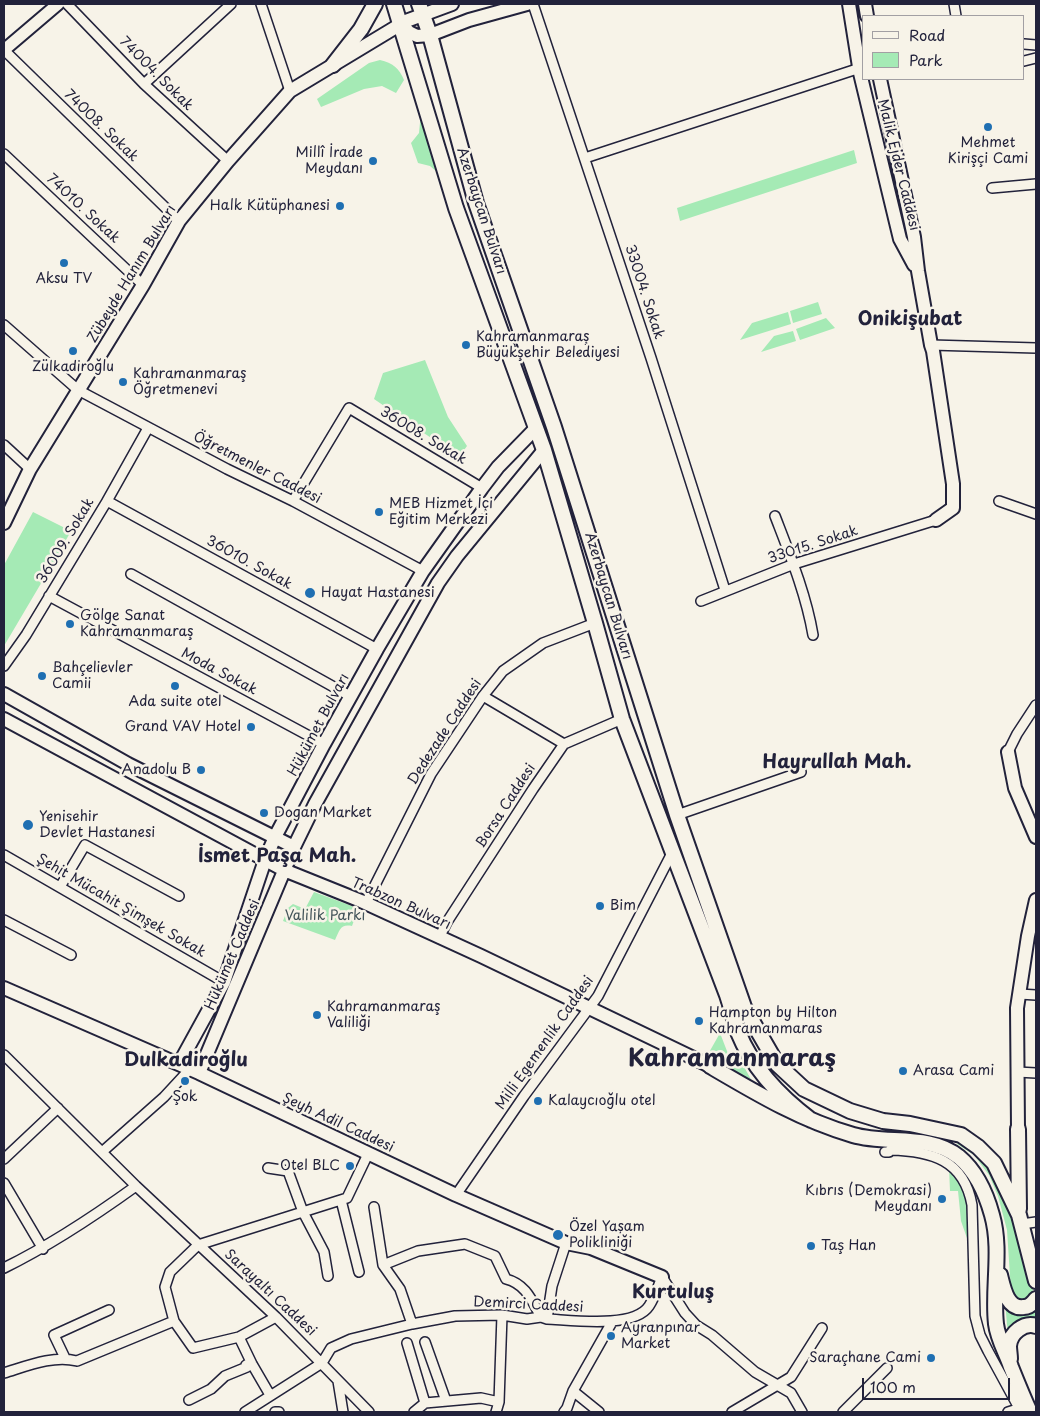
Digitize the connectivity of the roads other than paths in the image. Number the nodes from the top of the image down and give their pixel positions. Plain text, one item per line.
1 (58, 4) edge
2 (67, 4) edge
3 (231, 4) edge
4 (260, 4) edge
5 (375, 4) edge
6 (394, 4) edge
7 (452, 4) edge
8 (527, 4) edge
9 (533, 4) edge
10 (849, 4) edge
11 (421, 9) edge
12 (401, 24) junction
13 (430, 35) junction
14 (4, 50) edge
15 (333, 65) junction
16 (860, 68) junction
17 (862, 77) edge
18 (863, 80) edge
19 (880, 80) edge
20 (144, 84) junction
21 (290, 91) junction
22 (4, 154) edge
23 (585, 158) junction
24 (228, 161) junction
25 (1036, 184) edge
26 (992, 188) dead end
27 (178, 221) junction
28 (918, 271) junction
29 (143, 285) junction
30 (4, 326) edge
31 (930, 345) junction
32 (1036, 348) edge
33 (78, 390) junction
34 (148, 428) junction
35 (536, 428) junction
36 (4, 445) edge
37 (544, 450) junction
38 (30, 469) junction
39 (482, 488) junction
40 (107, 501) junction
41 (293, 501) junction
42 (999, 501) dead end
43 (1036, 514) edge
44 (775, 516) dead end
45 (936, 520) joint
46 (4, 523) edge
47 (794, 564) junction
48 (424, 571) junction
49 (131, 574) dead end
50 (725, 590) junction
51 (49, 596) junction
52 (700, 601) dead end
53 (595, 623) junction
54 (813, 635) dead end
55 (377, 649) junction
56 (4, 666) edge
57 (4, 694) edge
58 (350, 696) junction
59 (483, 696) junction
60 (1035, 710) edge
61 (622, 719) junction
62 (6, 723) edge
63 (324, 744) junction
64 (564, 744) junction
65 (1008, 752) joint
66 (801, 772) dead end
67 (678, 815) junction
68 (276, 837) junction
69 (1036, 837) edge
70 (294, 847) junction
71 (673, 851) junction
72 (4, 855) edge
73 (265, 860) junction
74 (284, 870) junction
75 (661, 874) junction
76 (683, 878) junction
77 (60, 887) junction
78 (179, 896) dead end
79 (1036, 900) edge
80 (366, 903) junction
81 (4, 920) edge
82 (439, 938) junction
83 (71, 955) dead end
84 (224, 982) junction
85 (4, 988) edge
86 (1019, 994) junction
87 (1036, 995) edge
88 (590, 1008) junction
89 (4, 1056) edge
90 (710, 1066) joint
91 (189, 1069) junction
92 (1017, 1072) junction
93 (1036, 1073) edge
94 (58, 1108) junction
95 (811, 1120) junction
96 (1018, 1129) joint
97 (102, 1152) junction
98 (885, 1152) dead end
99 (368, 1154) junction
100 (4, 1160) edge
101 (268, 1168) dead end
102 (4, 1184) edge
103 (136, 1186) junction
104 (456, 1195) junction
105 (341, 1200) junction
106 (374, 1206) dead end
107 (303, 1212) junction
108 (1020, 1220) junction
109 (1036, 1222) edge
110 (566, 1243) junction
111 (198, 1245) junction
112 (1026, 1246) junction
113 (43, 1249) junction
114 (995, 1263) junction
115 (1036, 1264) edge
116 (383, 1265) junction
117 (4, 1268) edge
118 (359, 1272) dead end
119 (328, 1276) dead end
120 (662, 1277) junction
121 (1036, 1281) edge
122 (1036, 1298) edge
123 (109, 1310) dead end
124 (502, 1314) junction
125 (276, 1316) junction
126 (544, 1318) junction
127 (174, 1321) junction
128 (612, 1322) junction
129 (412, 1324) junction
130 (1036, 1326) edge
131 (822, 1328) dead end
132 (240, 1337) junction
133 (425, 1342) dead end
134 (407, 1343) dead end
135 (65, 1358) junction
136 (322, 1362) junction
137 (252, 1364) junction
138 (1011, 1366) junction
139 (887, 1368) dead end
140 (4, 1373) edge
141 (338, 1381) junction
142 (779, 1385) junction
143 (573, 1391) junction
144 (270, 1396) junction
145 (189, 1400) dead end
146 (446, 1401) junction
147 (500, 1402) junction
148 (425, 1403) junction
149 (1025, 1409) edge
150 (245, 1412) edge
151 (343, 1412) edge
152 (369, 1412) edge
153 (414, 1412) edge
154 (496, 1412) edge
155 (564, 1412) edge
156 (599, 1412) edge
157 (732, 1412) edge
158 (802, 1412) edge
159 (843, 1412) edge
160 (1008, 1412) edge

1 - 14 street
2 - 20 street, 74004. Sokak
3 - 20 street
4 - 21 street
5 - 15 main road
6 - 12 main road, Azerbaycan Bulvarı
7 - 11 main road, Zübeyde Hanım Bulvarı
8 - 13 main road
9 - 23 street, 33004. Sokak
10 - 16 main road, Malik Ejder Caddesi
11 - 12 main road, Zübeyde Hanım Bulvarı
11 - 13 main road, Azerbaycan Bulvarı
12 - 13 main road
12 - 15 main road, Zübeyde Hanım Bulvarı
12 - 35 main road, Azerbaycan Bulvarı
13 - 67 main road, Azerbaycan Bulvarı
14 - 27 street, 74008. Sokak
15 - 21 main road, Zübeyde Hanım Bulvarı
16 - 17 main road, Malik Ejder Caddesi
16 - 23 street
18 - 28 main road, Malik Ejder Caddesi
19 - 28 main road, Malik Ejder Caddesi
20 - 24 street, 74004. Sokak
21 - 24 main road, Zübeyde Hanım Bulvarı
22 - 29 street, 74010. Sokak
23 - 50 street, 33004. Sokak
24 - 27 main road, Zübeyde Hanım Bulvarı
25 - 26 street
27 - 29 main road, Zübeyde Hanım Bulvarı
28 - 31 main road, Malik Ejder Caddesi
29 - 33 main road, Zübeyde Hanım Bulvarı
30 - 33 street, Öğretmenler Caddesi
31 - 32 street
31 - 45 main road, Malik Ejder Caddesi
33 - 34 street, Öğretmenler Caddesi
33 - 38 main road, Zübeyde Hanım Bulvarı
34 - 40 street, 36009. Sokak
34 - 41 street, Öğretmenler Caddesi
35 - 37 main road, Azerbaycan Bulvarı
35 - 39 main road, Hükümet Bulvarı
36 - 38 street
37 - 53 main road, Azerbaycan Bulvarı
37 - 70 main road
38 - 46 main road, Zübeyde Hanım Bulvarı
39 - 41 street, 36008. Sokak
39 - 48 main road, Hükümet Bulvarı
40 - 51 street, 36009. Sokak
40 - 55 street, 36010. Sokak
41 - 48 street, Öğretmenler Caddesi
42 - 43 street
44 - 47 street
45 - 47 street, 33015. Sokak
47 - 50 street, 33015. Sokak
47 - 54 street
48 - 55 main road, Hükümet Bulvarı
49 - 58 street
50 - 52 street, 33015. Sokak
51 - 56 street, 36009. Sokak
51 - 63 street, Moda Sokak
53 - 59 street, Dedezade Caddesi
53 - 61 main road, Azerbaycan Bulvarı
55 - 58 main road, Hükümet Bulvarı
57 - 68 main road
58 - 63 main road, Hükümet Bulvarı
59 - 64 street
59 - 80 street, Dedezade Caddesi
60 - 65 street
61 - 64 street
61 - 71 main road, Azerbaycan Bulvarı
62 - 73 main road, Trabzon Bulvarı
63 - 68 main road, Hükümet Bulvarı
64 - 82 street, Borsa Caddesi
65 - 69 main road
66 - 67 street
67 - 108 main road, Azerbaycan Bulvarı
68 - 70 main road
68 - 73 main road, Hükümet Bulvarı
70 - 74 main road, Hükümet Caddesi
71 - 75 street, Milli Egemenlik Caddesi
71 - 76 main road, Azerbaycan Bulvarı
72 - 77 street, Şehit Mücahit Şimşek Sokak
73 - 74 main road, Trabzon Bulvarı
73 - 84 main road, Hükümet Bulvarı
74 - 80 main road, Trabzon Bulvarı
74 - 91 main road, Hükümet Caddesi
75 - 76 street
75 - 88 street, Milli Egemenlik Caddesi
76 - 95 main road, Azerbaycan Bulvarı
77 - 78 street
77 - 84 street, Şehit Mücahit Şimşek Sokak
79 - 86 main road
80 - 82 main road, Trabzon Bulvarı
81 - 83 street
82 - 88 main road, Trabzon Bulvarı
84 - 91 main road, Hükümet Bulvarı
85 - 91 main road, Şeyh Adil Caddesi
86 - 87 street
86 - 92 main road
88 - 90 main road, Trabzon Bulvarı
88 - 104 street, Milli Egemenlik Caddesi
89 - 94 street, Sarayaltı Caddesi
90 - 95 main road
91 - 97 street
91 - 99 main road, Şeyh Adil Caddesi
92 - 93 street
92 - 96 main road
94 - 97 street, Sarayaltı Caddesi
94 - 100 street
95 - 114 main road
96 - 108 main road
97 - 103 street, Sarayaltı Caddesi
98 - 149 street
99 - 104 main road, Şeyh Adil Caddesi
99 - 105 street
101 - 107 street
102 - 113 street
103 - 111 street, Sarayaltı Caddesi
103 - 113 street
104 - 110 main road, Şeyh Adil Caddesi
105 - 107 street
105 - 118 street
106 - 116 street
107 - 111 street
107 - 119 street
108 - 109 street
108 - 112 main road
110 - 120 main road, Şeyh Adil Caddesi
110 - 126 street
111 - 125 street, Sarayaltı Caddesi
111 - 127 street
112 - 115 main road
112 - 121 main road
113 - 117 street
114 - 122 main road
114 - 138 main road
116 - 126 street
116 - 129 street
120 - 128 street, Demirci Caddesi
120 - 142 street
123 - 135 street
124 - 126 street, Demirci Caddesi
124 - 129 street, Demirci Caddesi
124 - 147 street
125 - 132 street
125 - 136 street, Sarayaltı Caddesi
126 - 128 street, Demirci Caddesi
127 - 132 street
127 - 135 street
128 - 143 street
129 - 136 street, Demirci Caddesi
130 - 138 main road
131 - 142 street
132 - 137 street
133 - 146 street
134 - 148 street
135 - 140 street
136 - 141 street, Sarayaltı Caddesi
136 - 144 street, Demirci Caddesi
137 - 144 street
137 - 145 street
138 - 149 main road
139 - 159 street
141 - 151 street
141 - 152 street, Sarayaltı Caddesi
142 - 157 street
142 - 158 street
143 - 155 street
143 - 156 street
144 - 150 street, Demirci Caddesi
146 - 147 street
146 - 148 street
147 - 154 street
148 - 153 street
149 - 160 street

